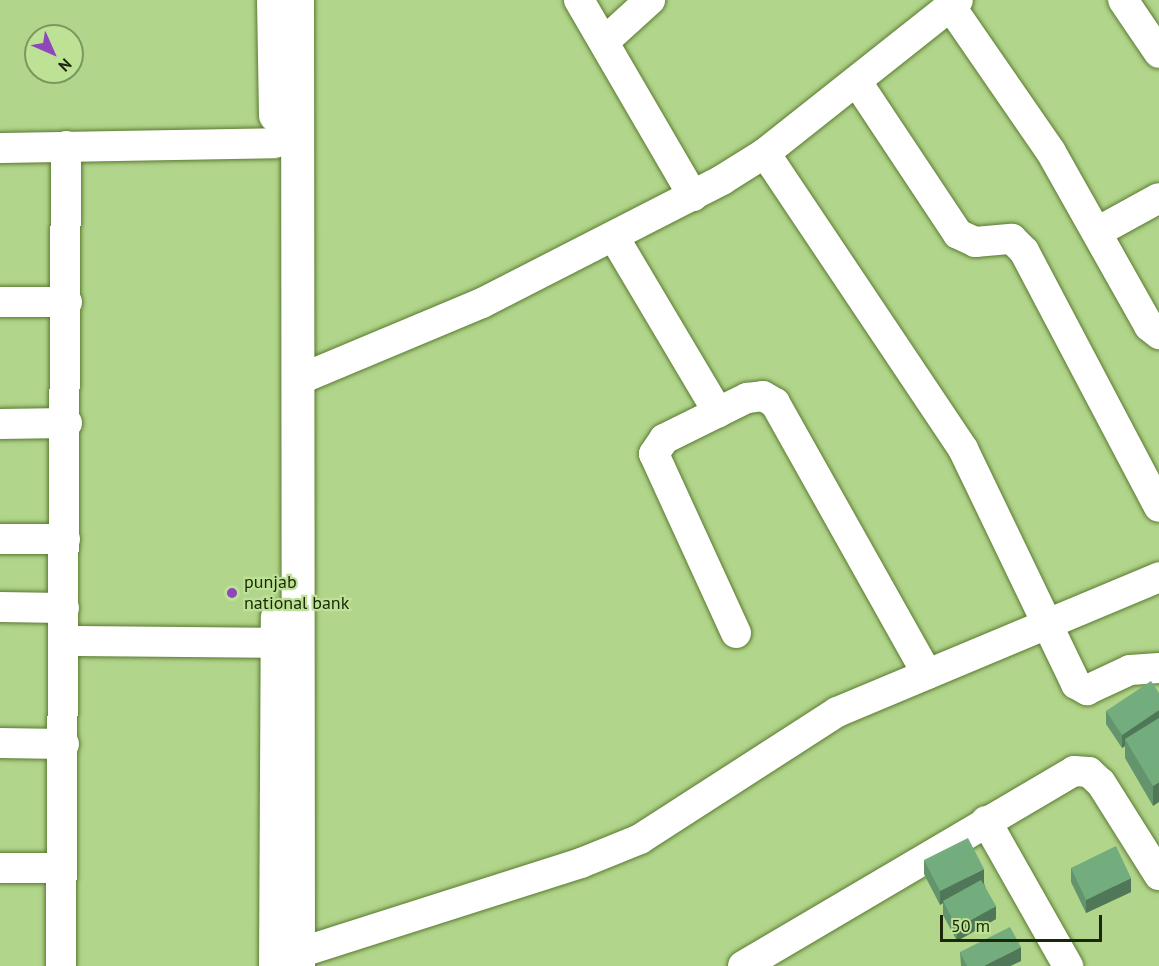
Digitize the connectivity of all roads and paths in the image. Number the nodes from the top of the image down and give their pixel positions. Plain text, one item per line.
1 (273, 0) edge
2 (297, 0) edge
3 (579, 0) edge
4 (650, 0) edge
5 (1123, 0) edge
6 (955, 3) edge
7 (605, 41) junction
8 (1159, 53) edge
9 (857, 82) junction
10 (275, 143) junction
11 (66, 146) junction
12 (0, 148) edge
13 (765, 153) junction
14 (693, 195) junction
15 (1159, 198) edge
16 (1099, 231) junction
17 (614, 237) junction
18 (0, 302) edge
19 (67, 302) junction
20 (1159, 334) edge
21 (298, 380) junction
22 (718, 412) junction
23 (67, 423) junction
24 (0, 424) edge
25 (1159, 507) edge
26 (0, 539) edge
27 (65, 539) junction
28 (1159, 577) edge
29 (0, 607) edge
30 (64, 608) junction
31 (1049, 626) junction
32 (736, 633) dead end
33 (65, 641) junction
34 (277, 643) junction
35 (1159, 668) edge
36 (927, 674) junction
37 (0, 743) edge
38 (64, 744) junction
39 (986, 821) junction
40 (0, 868) edge
41 (62, 868) junction
42 (1159, 875) edge
43 (291, 962) edge
44 (1058, 962) edge
45 (61, 966) edge
46 (743, 966) edge

1 - 10 highway
2 - 21 highway
3 - 7 street
4 - 7 street
5 - 8 street
6 - 9 street
6 - 16 street
7 - 14 street
9 - 13 street
9 - 25 street
10 - 11 street
10 - 34 highway
11 - 12 street
11 - 19 street
13 - 14 street
13 - 31 street
14 - 17 street
15 - 16 street
16 - 20 street
17 - 21 street
17 - 22 street
18 - 19 street
19 - 23 street
21 - 43 highway
22 - 32 street
22 - 36 street
23 - 24 street
23 - 27 street
26 - 27 street
27 - 30 street
28 - 31 street
29 - 30 street
30 - 33 street
31 - 35 street
31 - 36 street
33 - 34 street
33 - 38 street
34 - 43 highway
36 - 43 street
37 - 38 street
38 - 41 street
39 - 42 street
39 - 44 street
39 - 46 street
40 - 41 street
41 - 45 street

